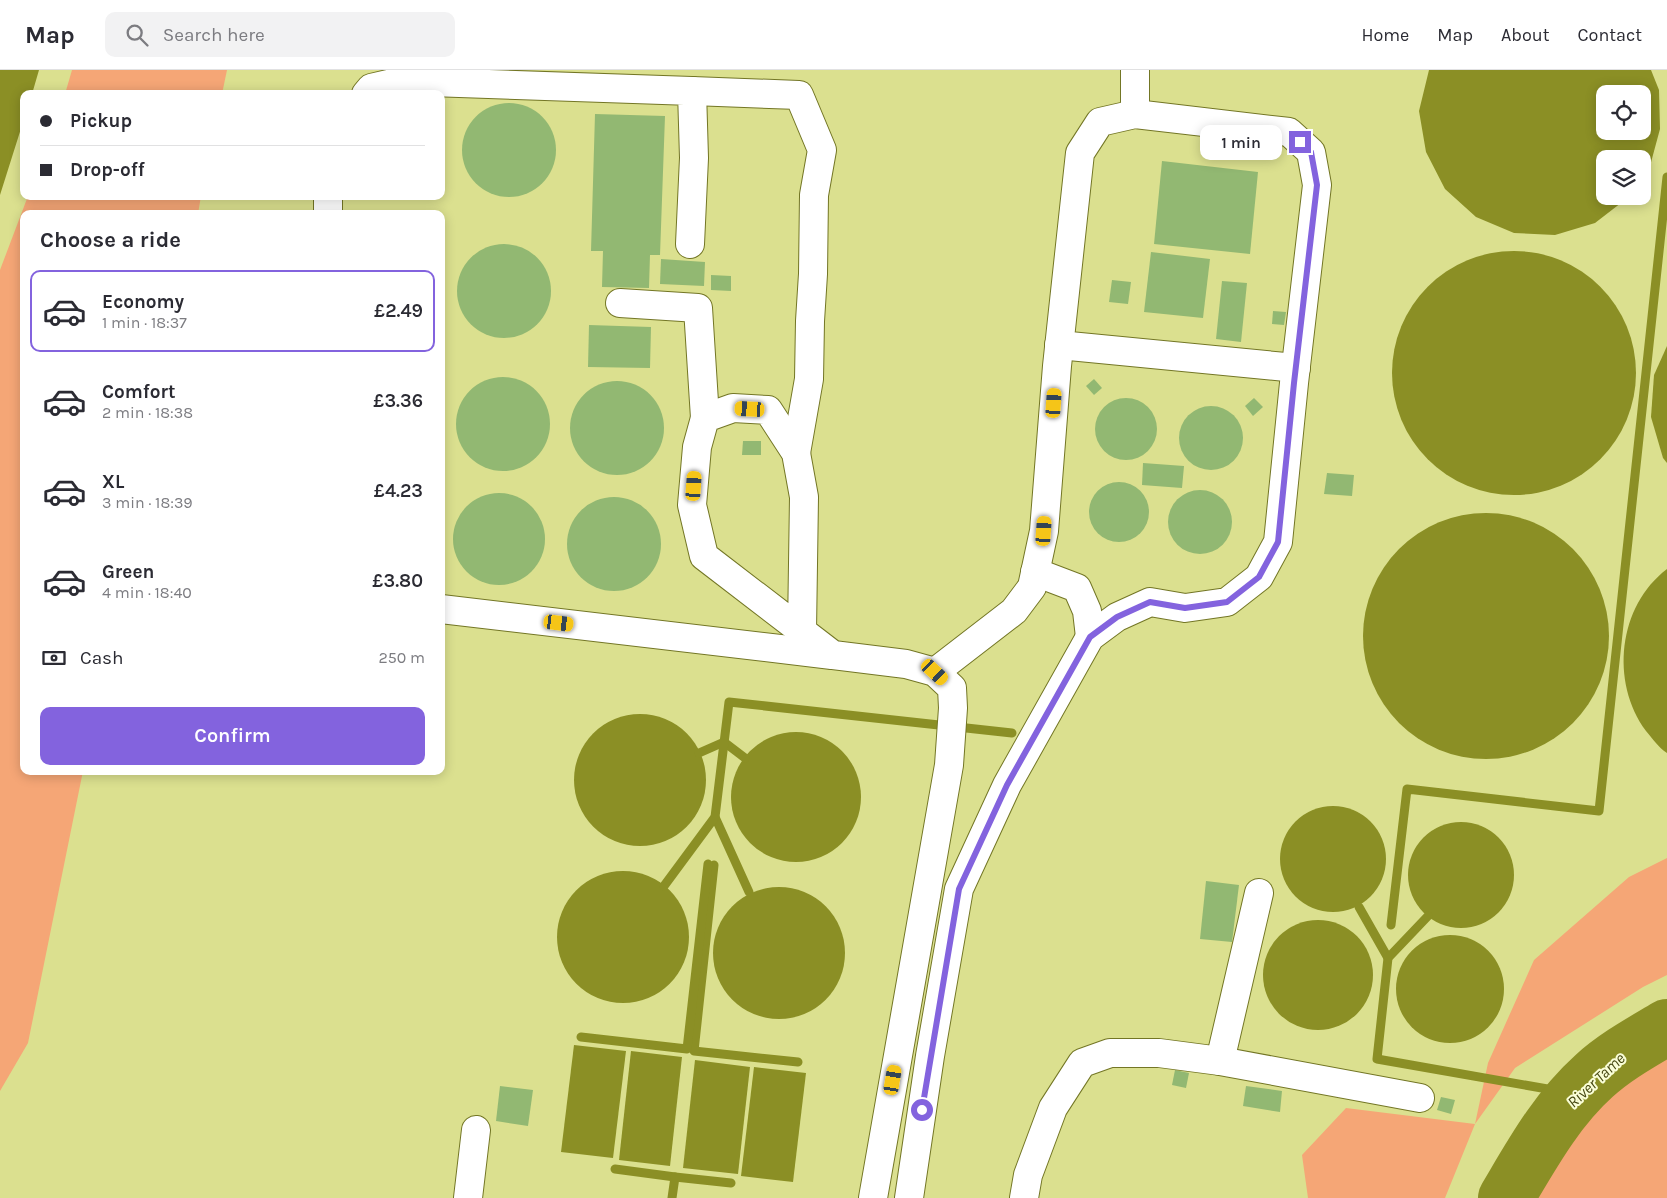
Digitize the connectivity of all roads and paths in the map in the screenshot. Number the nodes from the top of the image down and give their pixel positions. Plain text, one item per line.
1 (1135, 70) edge
2 (369, 90) edge
3 (692, 91) junction
4 (1135, 114) junction
5 (690, 244) dead end
6 (620, 303) dead end
7 (1059, 345) junction
8 (1296, 368) junction
9 (705, 418) junction
10 (796, 453) junction
11 (1036, 572) junction
12 (445, 609) edge
13 (802, 631) junction
14 (1090, 637) junction
15 (833, 655) junction
16 (935, 672) junction
17 (1259, 893) dead end
18 (1220, 1061) junction
19 (1420, 1098) dead end
20 (476, 1130) dead end
21 (468, 1198) edge
22 (872, 1198) edge
23 (909, 1198) edge
24 (1024, 1198) edge

1 - 4 lane
2 - 3 lane
3 - 5 lane
3 - 10 lane
4 - 7 lane
4 - 8 lane
6 - 9 lane
7 - 8 lane
7 - 11 lane
8 - 14 lane
9 - 10 lane
9 - 13 lane
10 - 13 lane
11 - 14 lane
11 - 16 lane
12 - 15 lane
13 - 15 lane
14 - 23 lane
15 - 16 lane
16 - 22 lane
17 - 18 lane
18 - 19 lane
18 - 24 lane
20 - 21 lane

